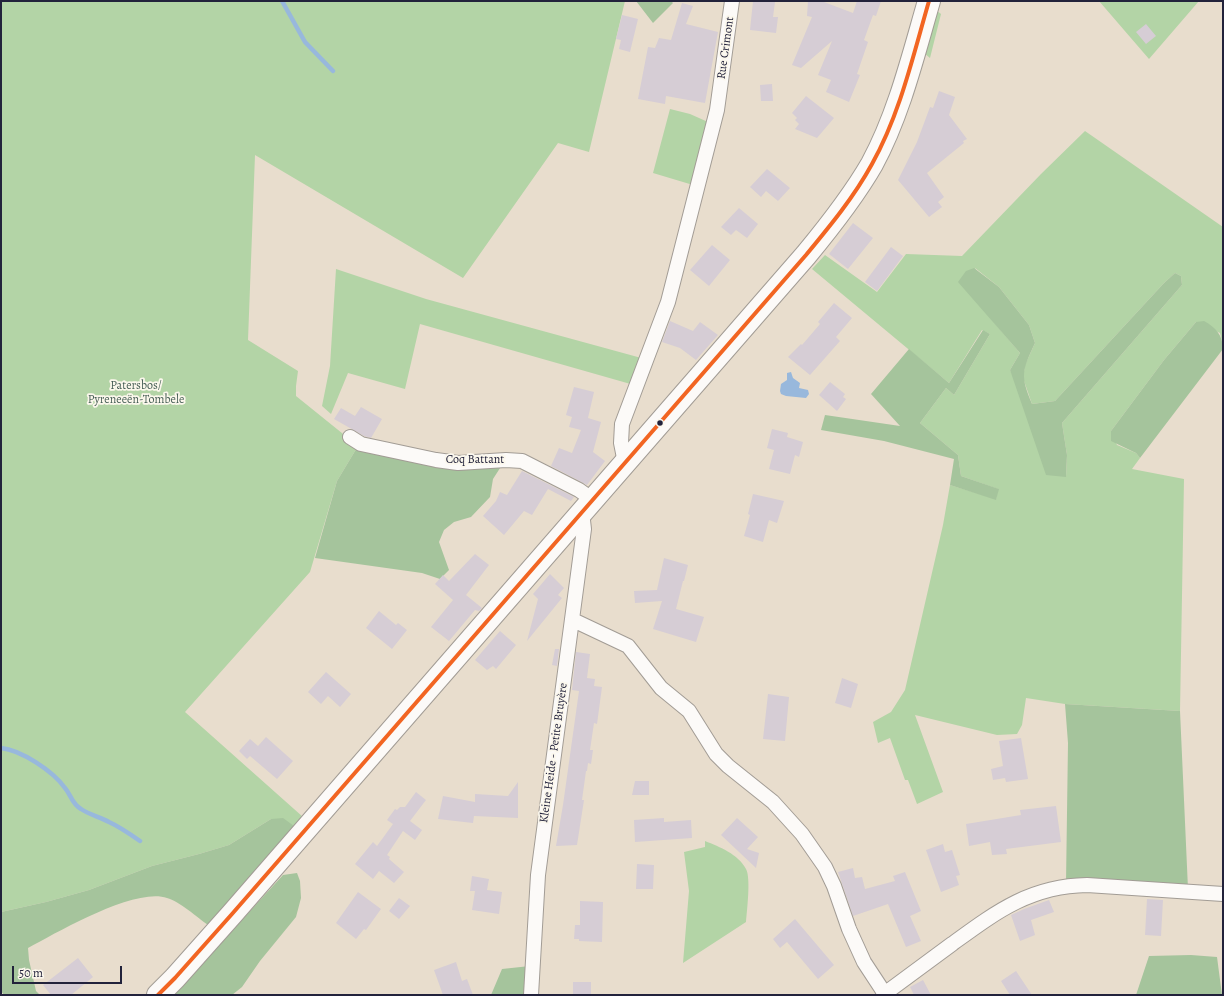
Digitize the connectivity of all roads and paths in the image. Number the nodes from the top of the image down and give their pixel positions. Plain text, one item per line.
1 (732, 1) edge
2 (929, 1) edge
3 (350, 437) dead end
4 (625, 463) junction
5 (588, 506) junction
6 (573, 620) junction
7 (1223, 894) edge
8 (884, 994) edge
9 (158, 995) edge
10 (531, 995) edge

1 - 4 street, Rue Crimont
2 - 4 main road
3 - 5 street, Coq Battant
4 - 5 main road
5 - 6 street, Kleine Heide - Petite Bruyère
5 - 9 main road
6 - 8 street
6 - 10 street, Kleine Heide - Petite Bruyère
7 - 8 street

